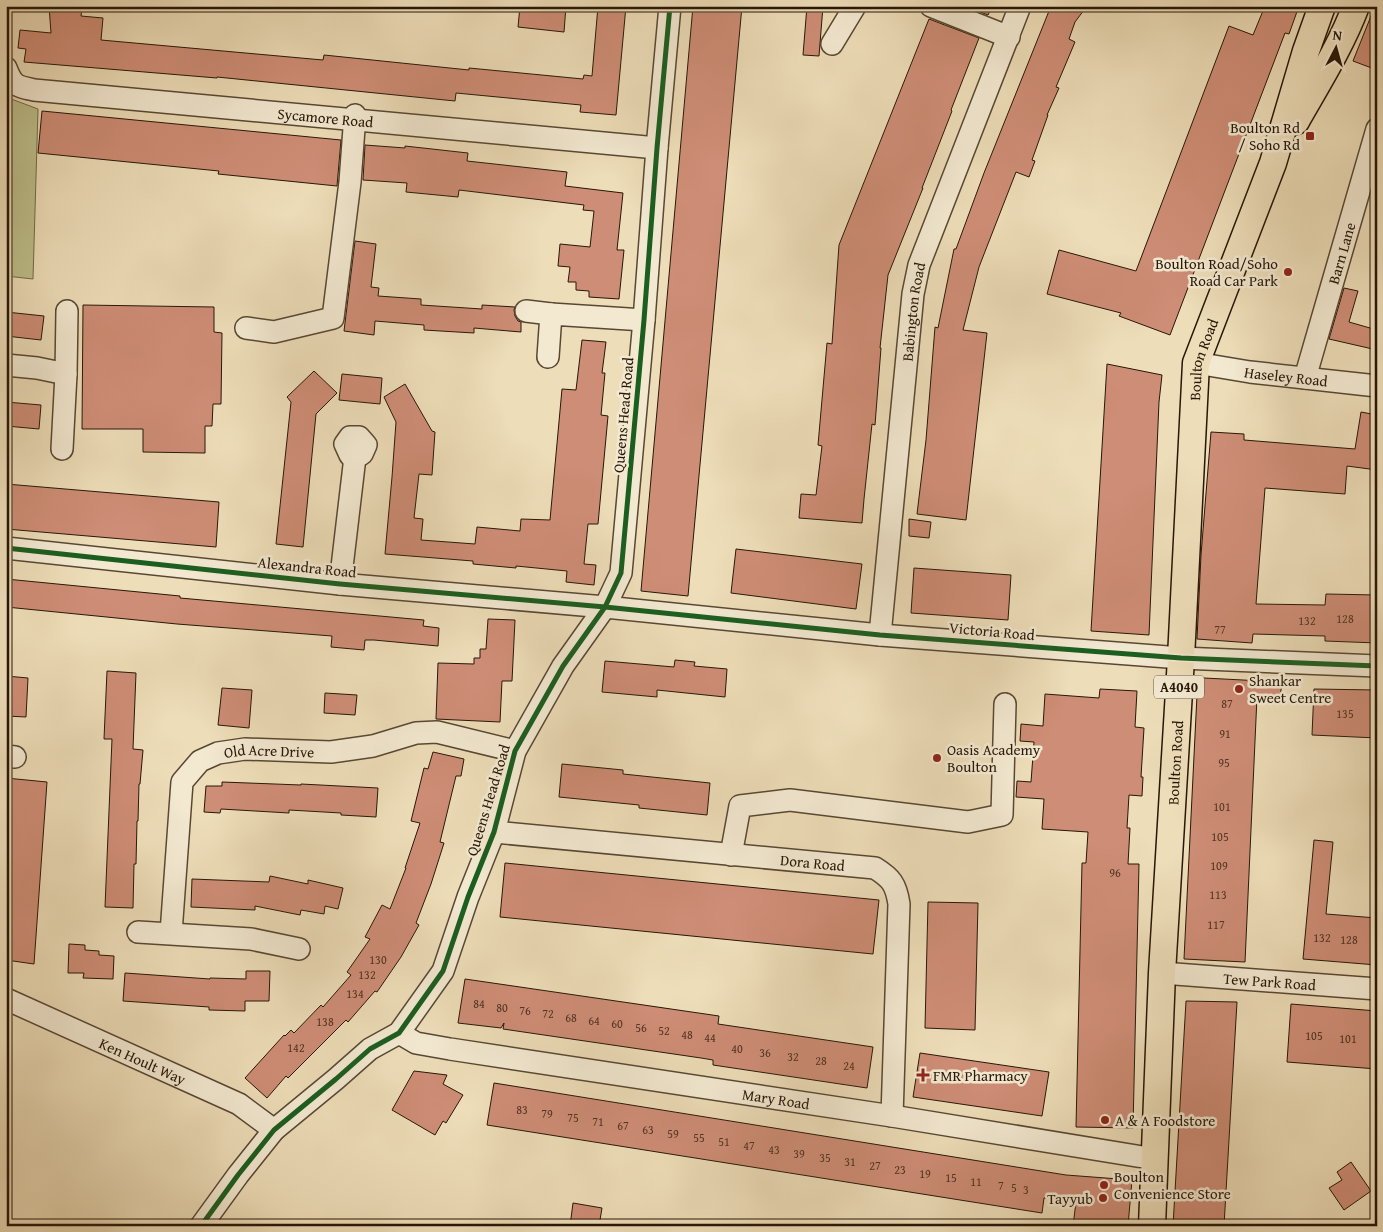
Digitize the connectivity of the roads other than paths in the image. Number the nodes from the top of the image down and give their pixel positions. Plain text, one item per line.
1 (670, 6) edge
2 (855, 6) edge
3 (931, 6) edge
4 (1020, 6) edge
5 (1322, 6) edge
6 (1356, 6) edge
7 (1008, 37) junction
8 (832, 44) dead end
9 (6, 68) edge
10 (355, 117) junction
11 (1377, 129) edge
12 (657, 148) junction
13 (1273, 163) junction
14 (67, 310) dead end
15 (526, 311) dead end
16 (551, 314) junction
17 (644, 320) junction
18 (246, 328) dead end
19 (548, 357) dead end
20 (1196, 363) junction
21 (6, 365) edge
22 (66, 374) junction
23 (1305, 378) junction
24 (1377, 386) edge
25 (62, 449) dead end
26 (355, 456) dead end
27 (6, 548) edge
28 (340, 584) junction
29 (605, 607) junction
30 (880, 635) junction
31 (1181, 658) junction
32 (1377, 666) edge
33 (1005, 704) dead end
34 (514, 751) junction
35 (494, 832) junction
36 (731, 855) junction
37 (138, 932) dead end
38 (172, 934) junction
39 (299, 949) dead end
40 (1162, 973) junction
41 (1377, 989) edge
42 (6, 999) edge
43 (399, 1033) junction
44 (892, 1116) junction
45 (274, 1130) junction
46 (1155, 1159) junction
47 (201, 1226) edge
48 (1152, 1226) edge

1 - 12 street, Queens Head Road
2 - 8 street
3 - 7 street
4 - 7 street, Babington Road
5 - 13 main road, Boulton Road / A4040
6 - 13 main road, Boulton Road / A4040
7 - 30 street, Babington Road
9 - 10 street, Sycamore Road
10 - 12 street, Sycamore Road
10 - 18 street
11 - 23 street, Barn Lane
12 - 17 street, Queens Head Road
13 - 20 main road, Boulton Road / A4040
14 - 22 street
15 - 16 street
16 - 17 street
16 - 19 street
17 - 29 street, Queens Head Road
20 - 23 street, Haseley Road
20 - 31 main road, Boulton Road / A4040
21 - 22 street
22 - 25 street
23 - 24 street, Haseley Road
26 - 28 street
27 - 28 street, Alexandra Road
28 - 29 street, Alexandra Road
29 - 30 street, Victoria Road
29 - 34 street, Queens Head Road
30 - 31 street, Victoria Road
31 - 32 street, Victoria Road
31 - 40 main road, Boulton Road / A4040
33 - 36 street
34 - 35 street, Queens Head Road
34 - 38 street, Old Acre Drive
35 - 36 street, Dora Road
35 - 43 street, Queens Head Road
36 - 44 street, Dora Road
37 - 38 street
38 - 39 street
40 - 41 street, Tew Park Road
40 - 46 main road, Boulton Road / A4040
42 - 45 street, Ken Hoult Way
43 - 44 street, Mary Road
43 - 45 street, Queens Head Road
44 - 46 street, Mary Road
45 - 47 street, Queens Head Road
46 - 48 main road, Boulton Road / A4040

